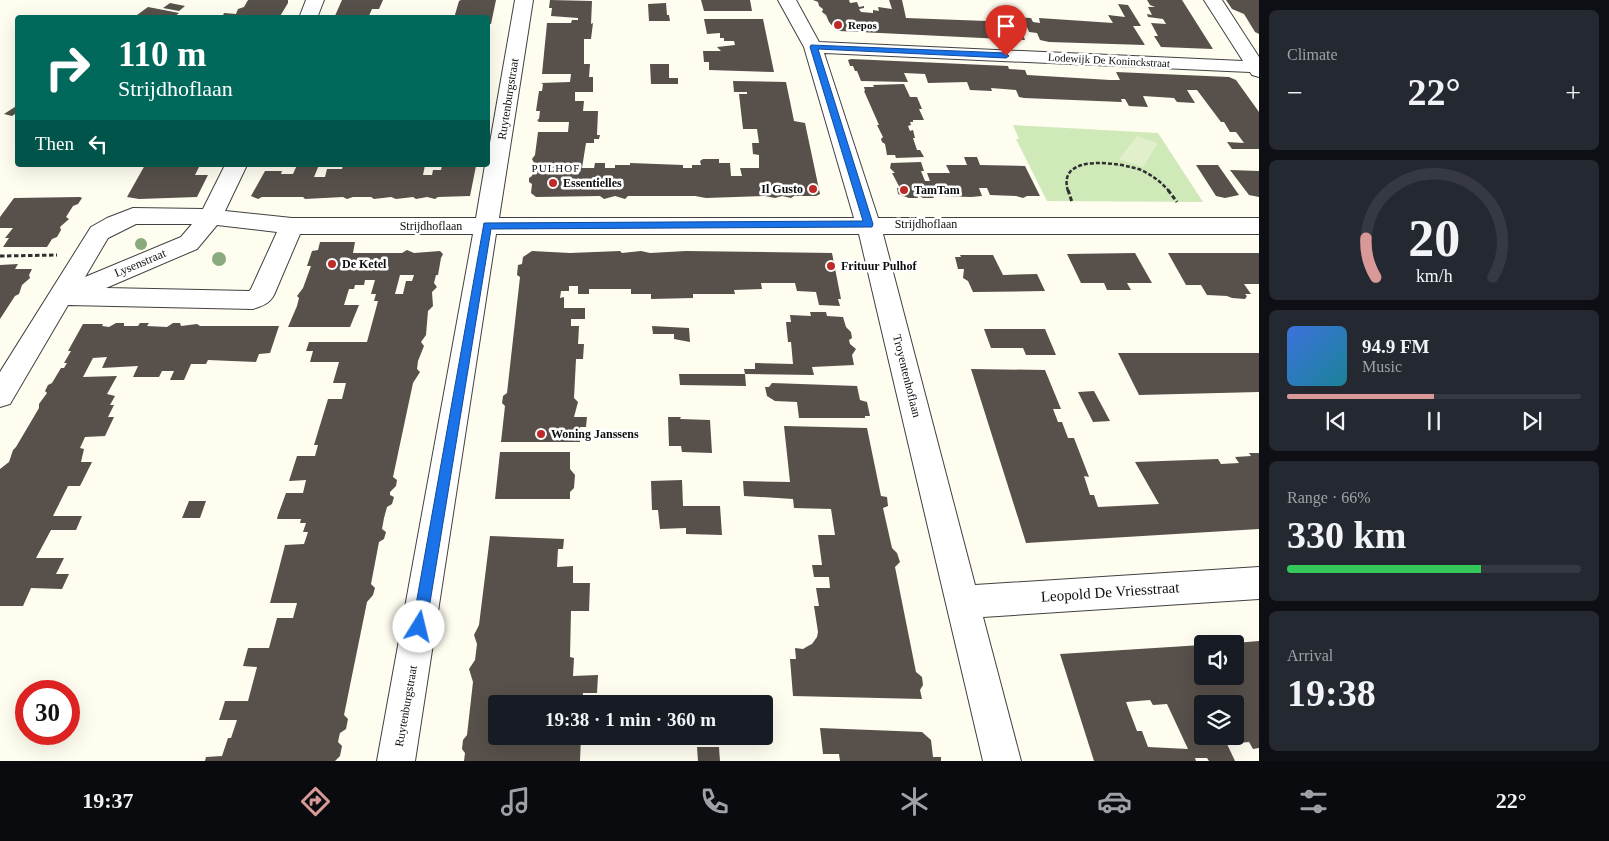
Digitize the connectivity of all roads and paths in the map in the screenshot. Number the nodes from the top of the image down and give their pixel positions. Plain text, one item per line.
1 (316, 0) edge
2 (524, 0) edge
3 (787, 0) edge
4 (1213, 0) edge
5 (309, 15) edge
6 (814, 47) junction
7 (1257, 69) edge
8 (235, 167) edge
9 (1073, 205) dead end
10 (1179, 205) dead end
11 (210, 218) junction
12 (868, 224) junction
13 (292, 226) junction
14 (487, 226) junction
15 (1259, 226) edge
16 (86, 254) junction
17 (0, 256) edge
18 (62, 296) junction
19 (0, 396) edge
20 (1259, 582) edge
21 (962, 602) junction
22 (396, 761) edge
23 (1002, 761) edge

1 - 5 street
2 - 14 street, Ruytenburgstraat
3 - 6 street, Troyentenhoflaan
4 - 7 street
6 - 7 street, Lodewijk De Koninckstraat
6 - 12 street, Troyentenhoflaan
8 - 11 street, Lysenstraat
9 - 10 path
11 - 13 street, Strijdhoflaan
11 - 16 street, Strijdhoflaan
11 - 18 street, Lysenstraat
12 - 14 street, Strijdhoflaan
12 - 15 street, Strijdhoflaan
12 - 21 street, Troyentenhoflaan
13 - 14 street, Strijdhoflaan
13 - 18 street
14 - 22 street, Ruytenburgstraat
16 - 17 path
16 - 18 street
18 - 19 street
20 - 21 street, Leopold De Vriesstraat
21 - 23 street, Troyentenhoflaan

